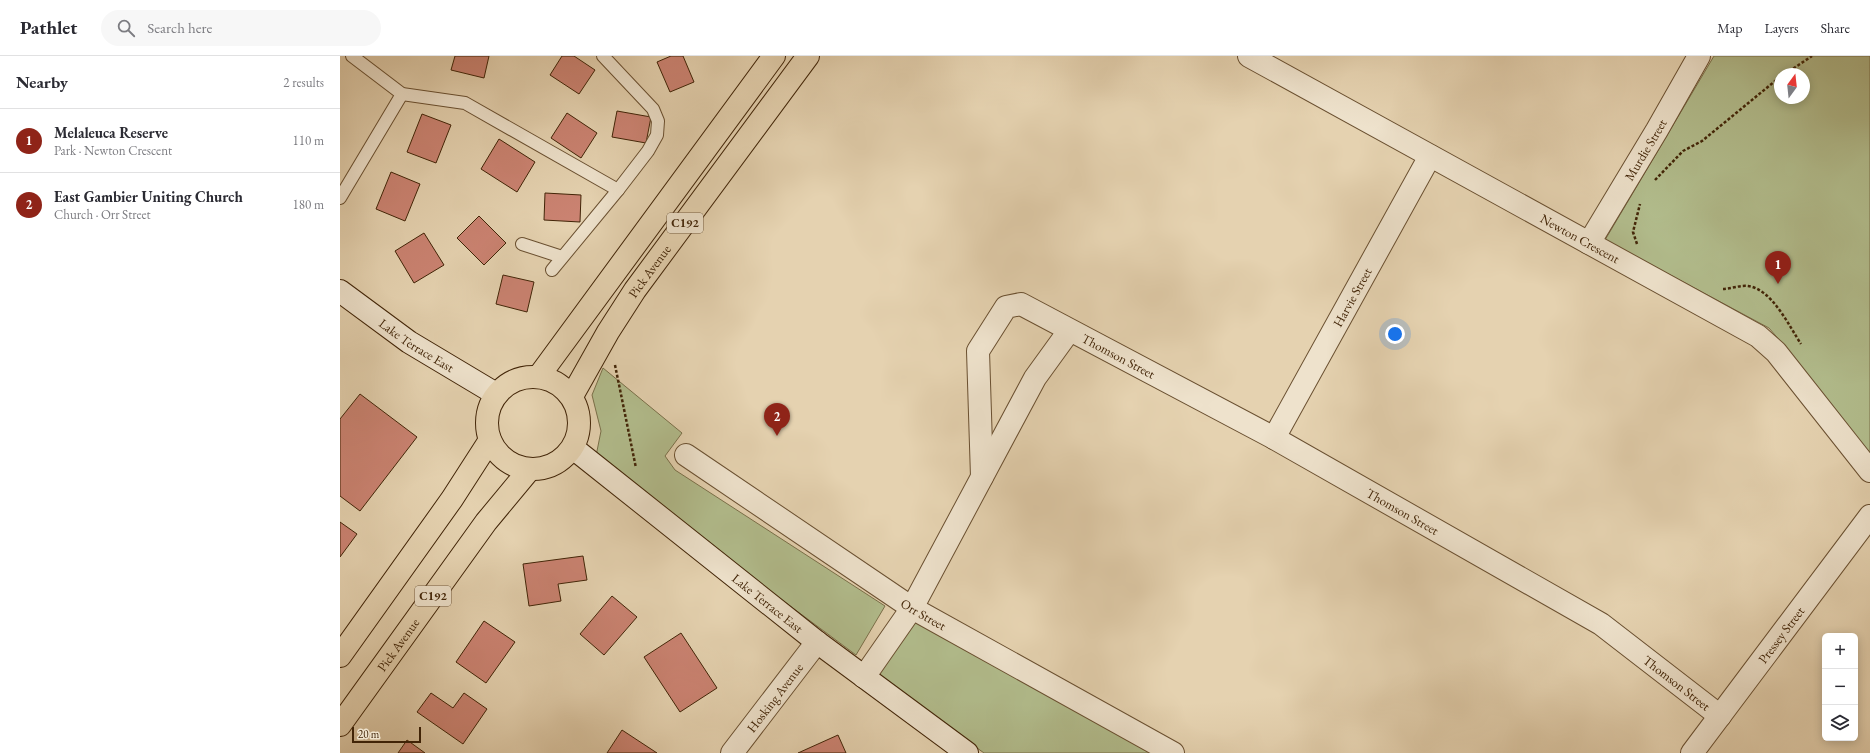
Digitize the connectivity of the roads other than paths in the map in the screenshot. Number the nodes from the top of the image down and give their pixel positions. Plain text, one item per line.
1 (352, 56) edge
2 (603, 56) edge
3 (774, 56) edge
4 (808, 56) edge
5 (1699, 56) edge
6 (1260, 59) edge
7 (402, 94) junction
8 (1430, 156) junction
9 (618, 190) junction
10 (340, 198) edge
11 (1589, 243) junction
12 (522, 244) dead end
13 (562, 257) junction
14 (552, 270) dead end
15 (340, 291) edge
16 (1069, 331) junction
17 (539, 376) junction
18 (496, 394) junction
19 (572, 396) junction
20 (1274, 438) junction
21 (490, 440) junction
22 (573, 448) junction
23 (686, 455) dead end
24 (530, 469) junction
25 (1870, 471) edge
26 (982, 477) junction
27 (1870, 516) edge
28 (912, 608) junction
29 (817, 642) junction
30 (340, 656) edge
31 (864, 677) junction
32 (1720, 716) junction
33 (340, 725) edge
34 (732, 753) edge
35 (967, 753) edge
36 (1173, 753) edge
37 (1692, 753) edge

1 - 7 lane
2 - 9 lane
3 - 17 main road, Pick Avenue / C192
4 - 19 main road, Pick Avenue / C192
5 - 11 street, Murdie Street
6 - 8 street, Newton Crescent
7 - 9 lane
7 - 10 lane
8 - 11 street, Newton Crescent
8 - 20 street, Harvie Street
9 - 13 lane
11 - 25 street, Newton Crescent
12 - 13 lane
13 - 14 lane
15 - 18 street, Lake Terrace East
16 - 20 street, Thomson Street
16 - 26 street, Thomson Street
16 - 26 street, Thomson Street
17 - 18 main road
17 - 19 main road
18 - 21 main road
19 - 22 main road
20 - 32 street, Thomson Street
21 - 24 main road
21 - 30 main road
22 - 24 main road
22 - 29 street, Lake Terrace East
23 - 28 street, Orr Street
24 - 33 main road, Pick Avenue / C192
26 - 28 street, Thomson Street
27 - 32 street, Pressey Street
28 - 31 street, Thomson Street
28 - 36 street, Orr Street
29 - 31 street, Lake Terrace East
29 - 34 street, Hosking Avenue
31 - 35 street, Lake Terrace East
32 - 37 street, Pressey Street

